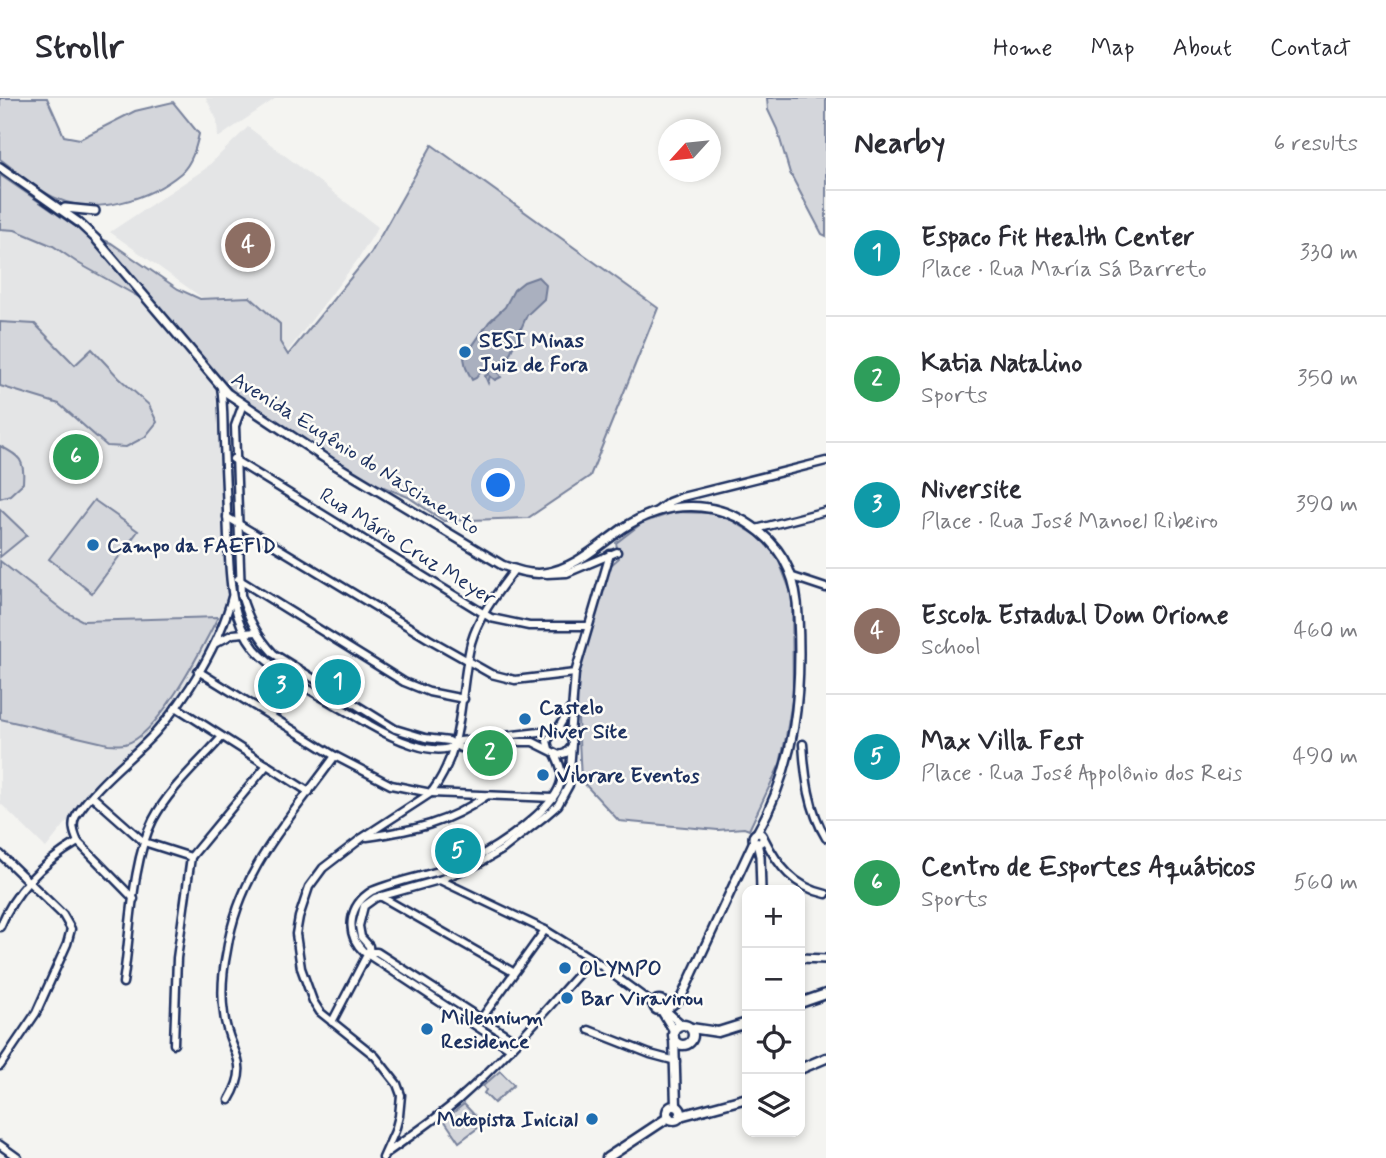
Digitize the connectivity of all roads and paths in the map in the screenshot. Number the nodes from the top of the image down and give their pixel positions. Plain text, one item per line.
1 (0, 167) edge
2 (29, 187) junction
3 (65, 208) junction
4 (95, 211) dead end
5 (136, 288) junction
6 (221, 387) junction
7 (243, 404) junction
8 (223, 417) junction
9 (236, 421) junction
10 (224, 454) junction
11 (234, 459) junction
12 (826, 461) edge
13 (657, 511) junction
14 (826, 511) edge
15 (227, 517) junction
16 (238, 523) junction
17 (756, 529) junction
18 (598, 547) junction
19 (618, 552) dead end
20 (610, 554) junction
21 (515, 569) junction
22 (542, 573) junction
23 (230, 576) junction
24 (793, 576) junction
25 (241, 580) junction
26 (826, 588) edge
27 (233, 595) junction
28 (482, 614) junction
29 (587, 626) junction
30 (256, 632) junction
31 (244, 633) junction
32 (214, 644) junction
33 (467, 662) junction
34 (293, 667) junction
35 (198, 671) junction
36 (575, 673) junction
37 (288, 675) junction
38 (339, 695) junction
39 (464, 699) junction
40 (334, 703) junction
41 (572, 704) junction
42 (176, 707) junction
43 (382, 721) junction
44 (377, 729) junction
45 (556, 731) junction
46 (570, 736) junction
47 (222, 737) junction
48 (491, 741) junction
49 (803, 744) dead end
50 (455, 745) junction
51 (571, 747) junction
52 (552, 752) junction
53 (335, 756) junction
54 (267, 765) junction
55 (309, 792) junction
56 (431, 793) junction
57 (92, 796) junction
58 (485, 796) junction
59 (552, 798) junction
60 (562, 799) junction
61 (521, 831) junction
62 (362, 838) junction
63 (826, 838) edge
64 (759, 839) junction
65 (78, 842) junction
66 (144, 842) junction
67 (0, 854) edge
68 (488, 855) junction
69 (191, 857) junction
70 (436, 872) junction
71 (439, 880) junction
72 (29, 882) junction
73 (761, 885) edge
74 (826, 894) edge
75 (380, 895) junction
76 (134, 899) junction
77 (0, 927) edge
78 (545, 930) junction
79 (369, 951) junction
80 (805, 958) edge
81 (592, 959) junction
82 (826, 959) edge
83 (513, 972) junction
84 (123, 983) dead end
85 (826, 994) edge
86 (805, 1001) edge
87 (655, 1002) joint
88 (663, 1009) junction
89 (481, 1019) junction
90 (332, 1022) junction
91 (682, 1025) junction
92 (742, 1025) edge
93 (691, 1028) junction
94 (589, 1030) dead end
95 (674, 1034) junction
96 (517, 1042) junction
97 (174, 1044) dead end
98 (688, 1044) junction
99 (511, 1049) junction
100 (826, 1058) edge
101 (676, 1063) junction
102 (0, 1066) edge
103 (805, 1067) edge
104 (229, 1100) dead end
105 (742, 1100) edge
106 (676, 1106) junction
107 (680, 1116) junction
108 (666, 1118) junction
109 (0, 1145) edge
110 (385, 1156) edge
111 (18, 1158) edge
112 (607, 1158) edge

1 - 2 street, Avenida Eugênio do Nascimento
2 - 3 street, Avenida Eugênio do Nascimento
2 - 5 street, Avenida Eugênio do Nascimento
3 - 4 street
3 - 5 street, Avenida Eugênio do Nascimento
5 - 6 street, Avenida Eugênio do Nascimento
6 - 7 street, Avenida Eugênio do Nascimento
6 - 8 street
7 - 9 street
7 - 21 street, Avenida Eugênio do Nascimento
8 - 9 street
8 - 10 street
9 - 11 street
10 - 11 street, Rua Mário Cruz Meyer
10 - 15 street
11 - 16 street
11 - 28 street, Rua Mário Cruz Meyer
12 - 13 street
13 - 17 street, Avenida Eugênio do Nascimento
13 - 18 street, Avenida Eugênio do Nascimento
14 - 17 street
15 - 16 street
15 - 23 street
16 - 25 street
16 - 33 street
17 - 24 street, Avenida Eugênio do Nascimento
18 - 21 street, Avenida Eugênio do Nascimento
18 - 22 street, Avenida Eugênio do Nascimento
19 - 20 street
20 - 22 street
20 - 29 street
21 - 22 street, Avenida Eugênio do Nascimento
21 - 28 street
23 - 25 street
23 - 27 street
24 - 26 street
24 - 64 street, Avenida Eugênio do Nascimento
25 - 30 street
25 - 39 street
27 - 31 street
27 - 32 street
28 - 29 street, Rua Mário Cruz Meyer
28 - 33 street
29 - 36 street
30 - 31 street
30 - 34 street
31 - 32 street
31 - 37 street
32 - 35 street
33 - 36 street
33 - 39 street
34 - 37 street
34 - 38 street
35 - 42 street
35 - 53 street
36 - 41 street
37 - 40 street
38 - 40 street
38 - 43 street
39 - 50 street
40 - 44 street
41 - 45 street
41 - 46 street
42 - 47 street
42 - 57 street
43 - 44 street
43 - 50 street
44 - 50 street
45 - 46 street
45 - 48 street
45 - 52 street
46 - 51 street
47 - 54 street
47 - 66 street
48 - 50 street
48 - 52 street
49 - 63 street
50 - 56 street
51 - 52 street
51 - 60 street
52 - 59 street
53 - 55 street
53 - 56 street
54 - 55 street
54 - 69 street
55 - 104 street
56 - 58 street
56 - 62 street
57 - 65 street
57 - 66 street
58 - 59 street
58 - 62 street
59 - 60 street
59 - 61 street
60 - 61 street
61 - 68 street
62 - 90 street
64 - 73 street
64 - 74 street
64 - 88 street, Avenida Eugênio do Nascimento
65 - 72 street
65 - 76 street
66 - 69 street
66 - 76 street
67 - 72 street
68 - 70 street
68 - 71 street
69 - 97 street
70 - 71 street
70 - 79 street
71 - 75 street
71 - 78 street
72 - 77 street
72 - 102 street
75 - 79 street
75 - 83 street
76 - 84 street
78 - 81 street
78 - 83 street
79 - 89 street
79 - 90 street
79 - 99 street
80 - 82 street
81 - 87 street
81 - 96 street
83 - 89 street
85 - 86 main road
87 - 88 street
88 - 91 street
88 - 95 street
89 - 96 street
90 - 110 street
91 - 93 main road
91 - 95 main road
92 - 93 main road
93 - 98 main road
94 - 101 street
95 - 98 main road
95 - 101 main road
96 - 99 street
98 - 101 main road
99 - 110 street
100 - 103 main road
101 - 106 main road
105 - 107 main road
106 - 107 main road
106 - 108 main road
107 - 108 main road
108 - 112 main road
109 - 111 street

